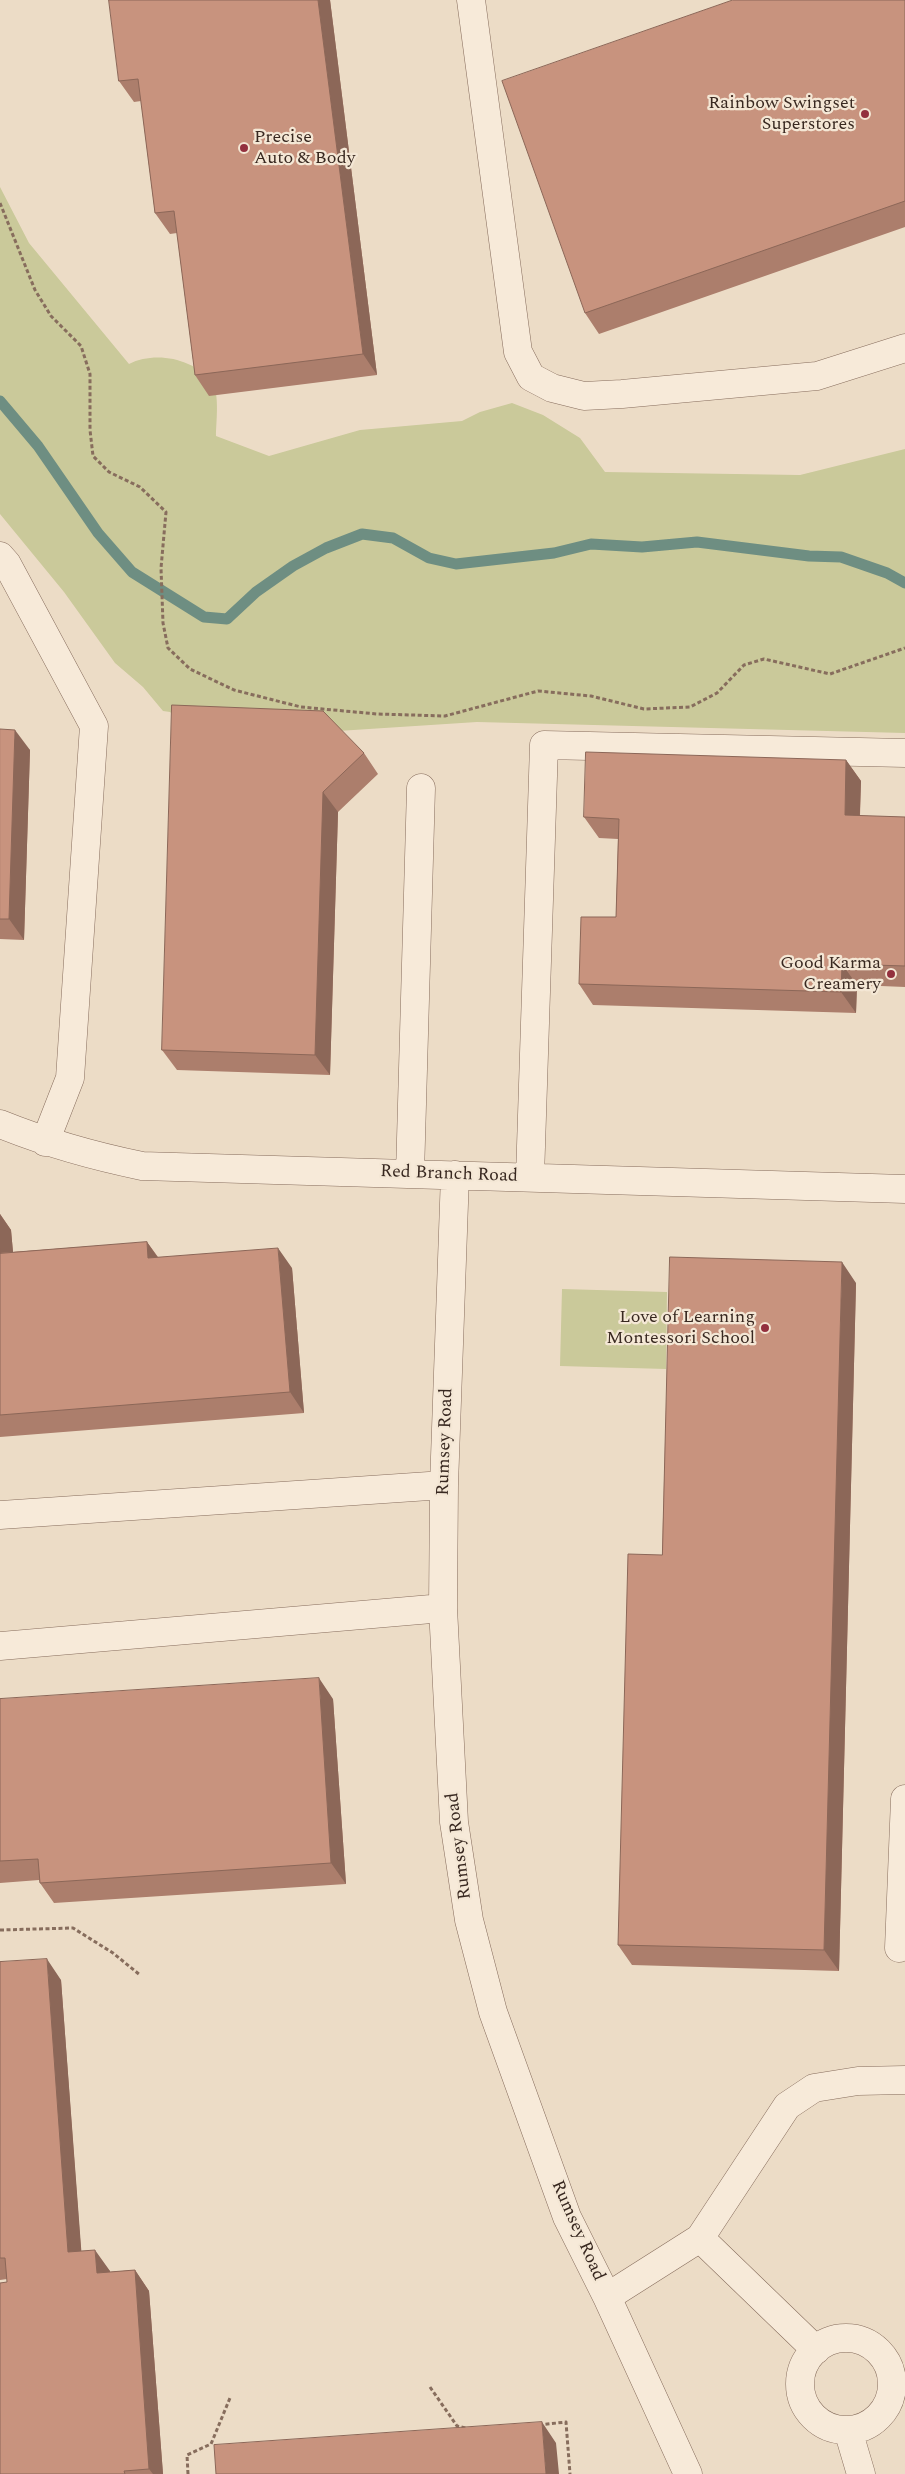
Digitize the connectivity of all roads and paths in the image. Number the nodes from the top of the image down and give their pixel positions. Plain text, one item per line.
1 (471, 0) edge
2 (0, 203) edge
3 (905, 348) edge
4 (0, 556) edge
5 (905, 648) edge
6 (905, 753) edge
7 (421, 788) dead end
8 (0, 1124) edge
9 (45, 1142) junction
10 (410, 1174) junction
11 (455, 1175) junction
12 (530, 1178) junction
13 (905, 1189) edge
14 (444, 1485) junction
15 (0, 1515) edge
16 (443, 1608) junction
17 (0, 1646) edge
18 (905, 1800) edge
19 (0, 1930) edge
20 (899, 1948) dead end
21 (140, 1975) dead end
22 (905, 2080) edge
23 (700, 2238) junction
24 (607, 2297) junction
25 (816, 2350) junction
26 (430, 2387) dead end
27 (230, 2398) dead end
28 (530, 2426) edge
29 (848, 2430) junction
30 (476, 2431) edge
31 (188, 2474) edge
32 (570, 2474) edge
33 (688, 2474) edge
34 (861, 2474) edge

1 - 3 street
2 - 5 path
4 - 9 street
6 - 12 street
7 - 10 street
8 - 9 street, Red Branch Road
9 - 10 street, Red Branch Road
10 - 11 street, Red Branch Road
11 - 12 street, Red Branch Road
11 - 14 street, Rumsey Road
12 - 13 street, Red Branch Road
14 - 15 street
14 - 16 street, Rumsey Road
16 - 17 street
16 - 24 street, Rumsey Road
18 - 20 street
19 - 21 path
22 - 23 street
23 - 24 street
23 - 25 street
24 - 33 street, Rumsey Road
25 - 29 street
25 - 29 street
26 - 30 path
27 - 31 path
28 - 32 path
29 - 34 street

